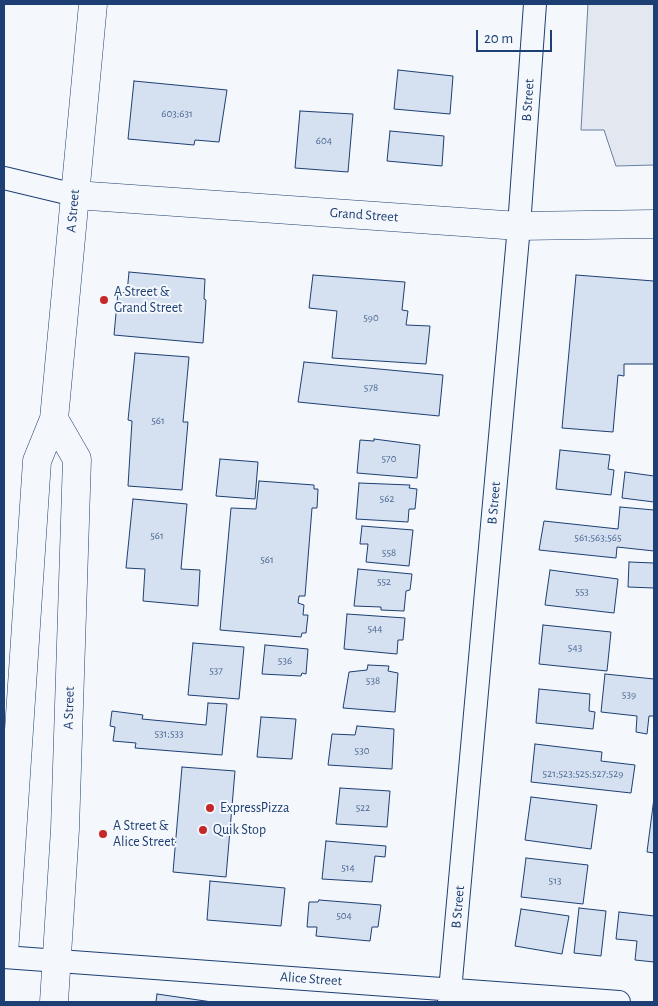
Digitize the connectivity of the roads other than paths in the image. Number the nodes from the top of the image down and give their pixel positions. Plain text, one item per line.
1 (93, 4) edge
2 (535, 4) edge
3 (4, 178) edge
4 (75, 195) junction
5 (654, 224) edge
6 (519, 226) junction
7 (54, 419) junction
8 (4, 956) edge
9 (59, 960) junction
10 (449, 996) edge
11 (54, 1002) edge
12 (619, 1002) edge

1 - 4 main road, A Street
2 - 6 street, B Street
3 - 4 street
4 - 6 main road, Grand Street
4 - 7 main road, A Street
5 - 6 main road, Grand Street
6 - 10 street, B Street
7 - 8 main road, A Street
7 - 9 main road, A Street
8 - 9 street, Alice Street
9 - 10 street, Alice Street
9 - 11 main road, A Street
10 - 12 street, Alice Street

